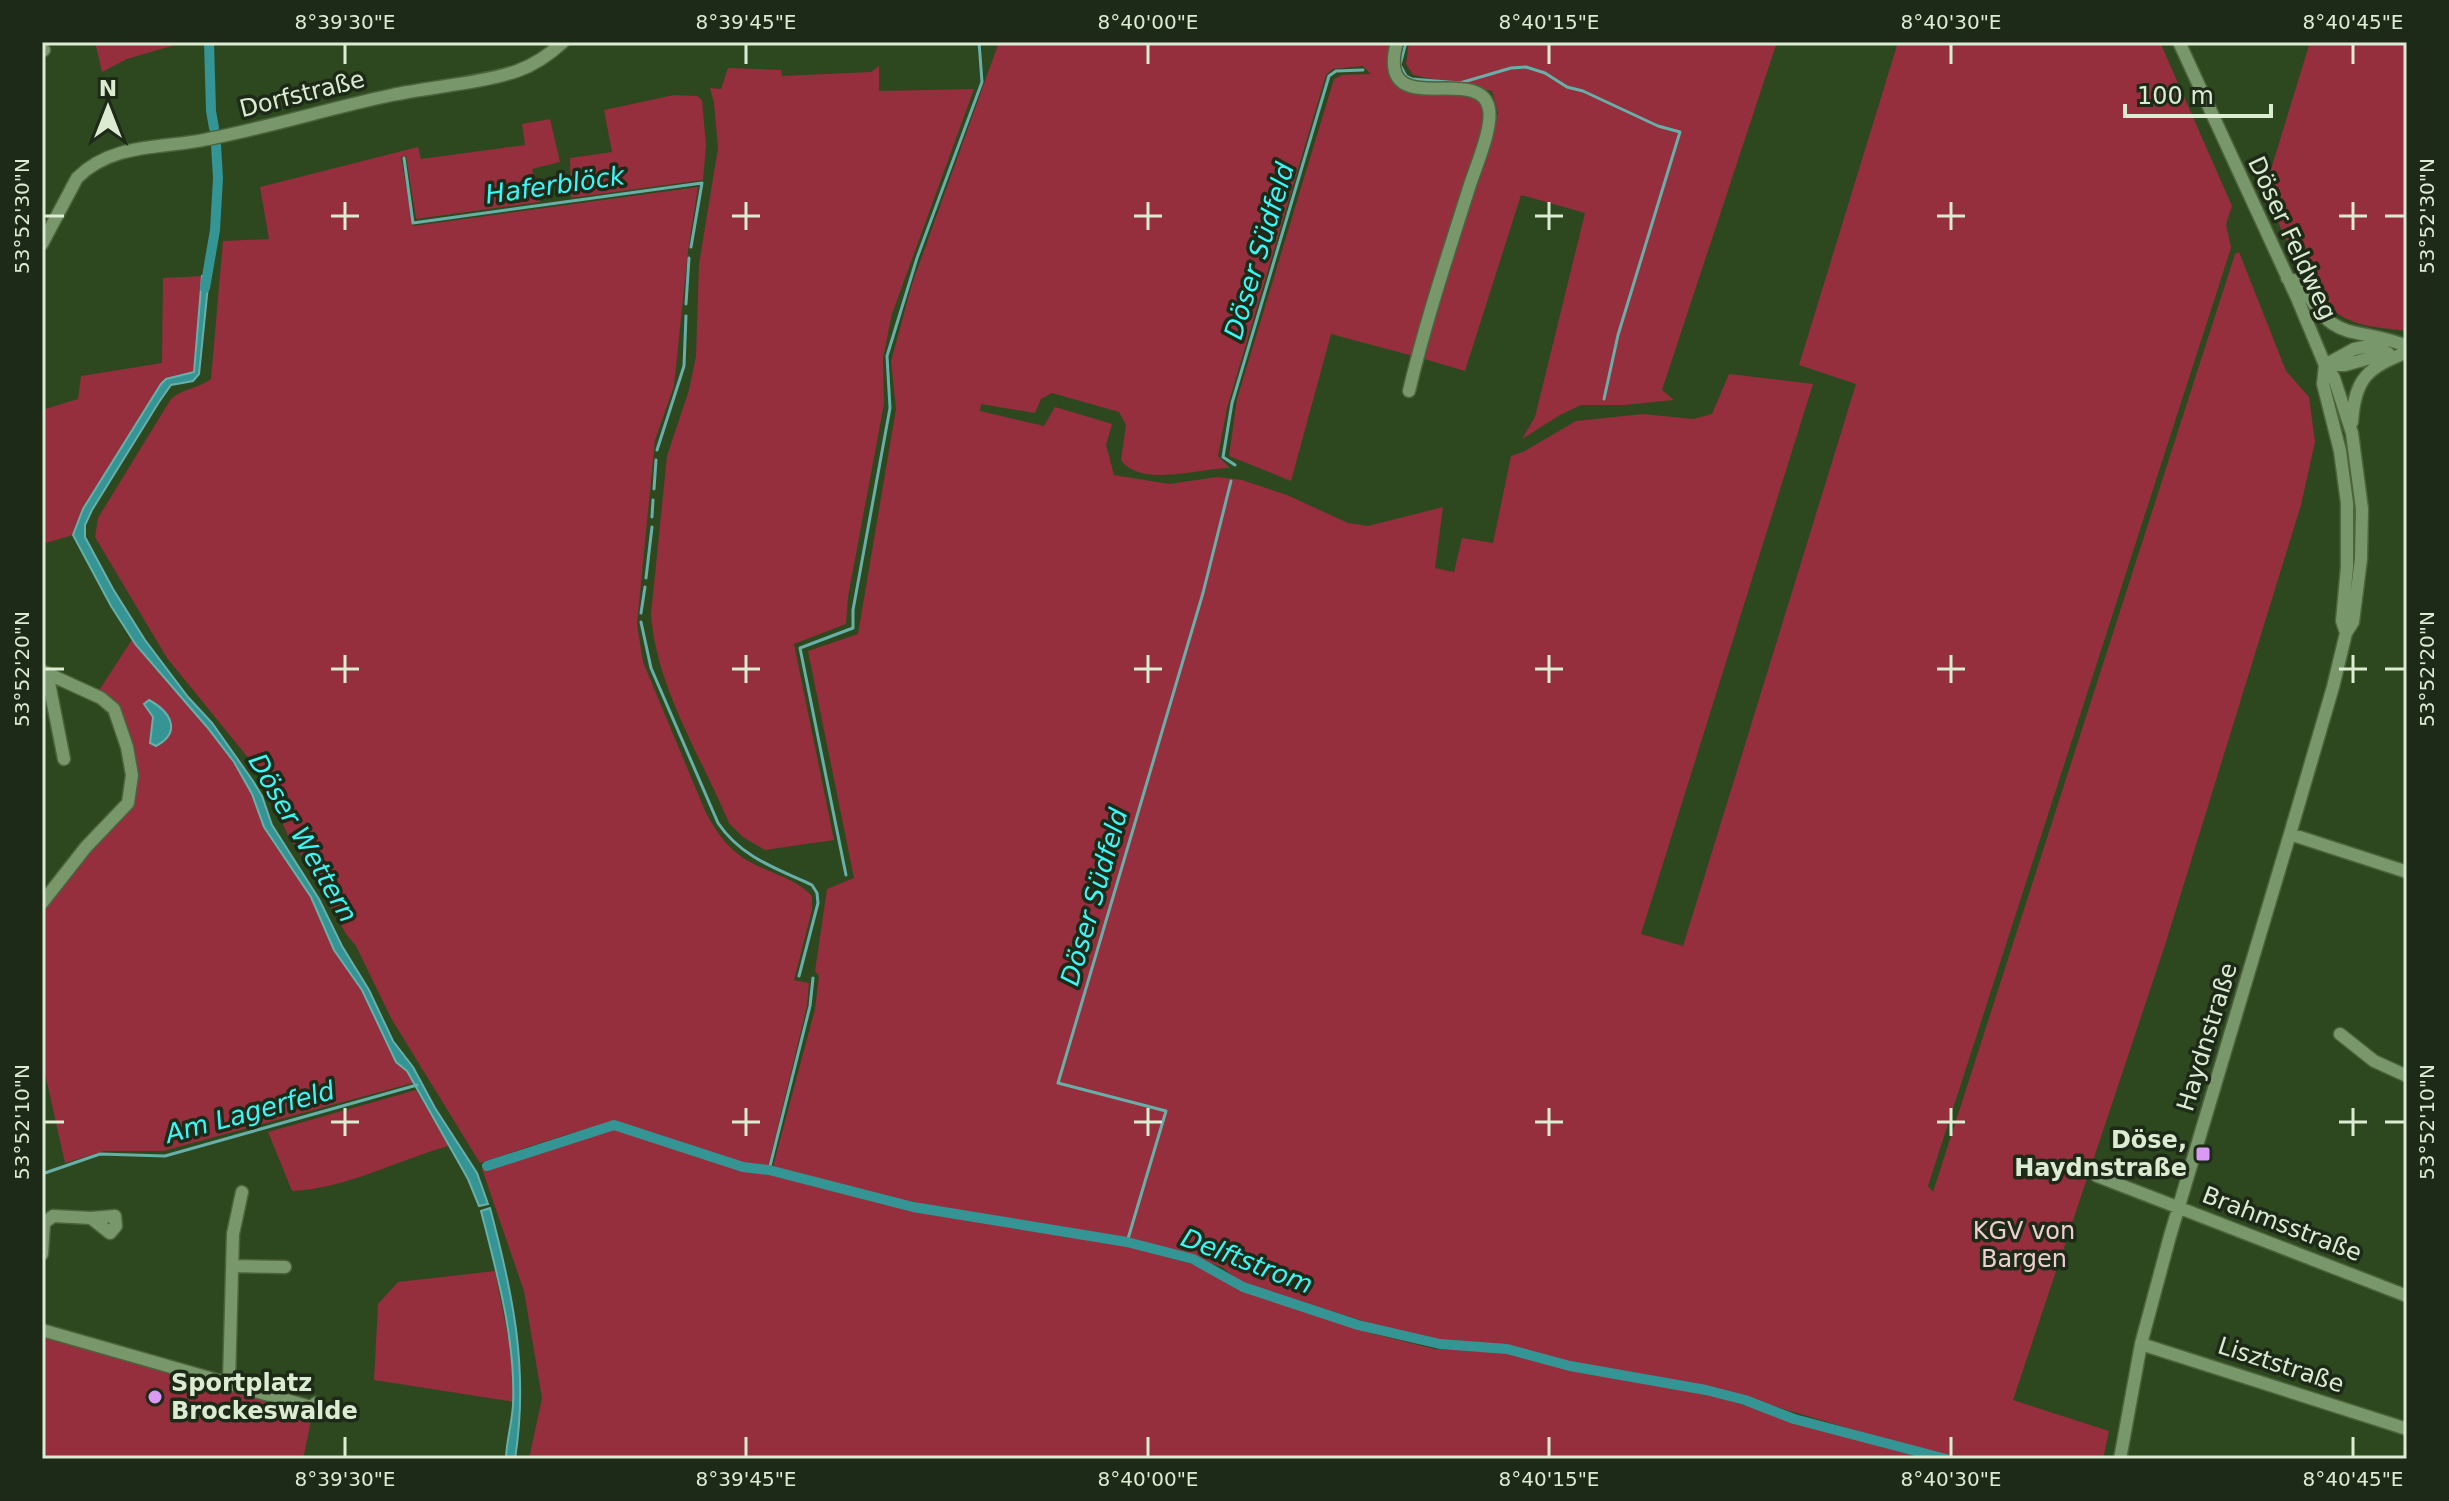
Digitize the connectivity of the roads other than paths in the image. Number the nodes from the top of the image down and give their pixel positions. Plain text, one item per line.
1 (563, 42) edge
2 (1397, 42) edge
3 (2179, 42) edge
4 (42, 244) edge
5 (2287, 278) junction
6 (2404, 347) edge
7 (2325, 365) junction
8 (1409, 391) dead end
9 (2352, 433) junction
10 (2346, 633) junction
11 (45, 672) edge
12 (64, 759) dead end
13 (2290, 834) junction
14 (2407, 872) edge
15 (42, 903) edge
16 (2340, 1034) dead end
17 (2407, 1076) edge
18 (2097, 1176) dead end
19 (242, 1192) dead end
20 (2178, 1208) junction
21 (91, 1218) dead end
22 (42, 1254) edge
23 (233, 1266) junction
24 (285, 1267) dead end
25 (2407, 1296) edge
26 (42, 1330) edge
27 (2141, 1344) junction
28 (229, 1382) junction
29 (316, 1403) dead end
30 (2407, 1429) edge
31 (2118, 1458) edge

1 - 4 street, Dorfstraße
2 - 8 street
3 - 5 street, Döser Feldweg
5 - 6 street
5 - 7 street, Döser Feldweg
6 - 7 street
6 - 9 street
7 - 9 street, Haydnstraße
7 - 10 street, Haydnstraße
9 - 10 street, Haydnstraße
10 - 13 street, Haydnstraße
11 - 12 street
11 - 15 street
13 - 14 street
13 - 20 street, Haydnstraße
16 - 17 street
18 - 20 street, Brahmsstraße
19 - 23 street
20 - 25 street, Brahmsstraße
20 - 27 street, Haydnstraße
21 - 22 street
23 - 24 street
23 - 28 street
26 - 28 street
27 - 30 street, Lisztstraße
27 - 31 street, Haydnstraße
28 - 29 street

